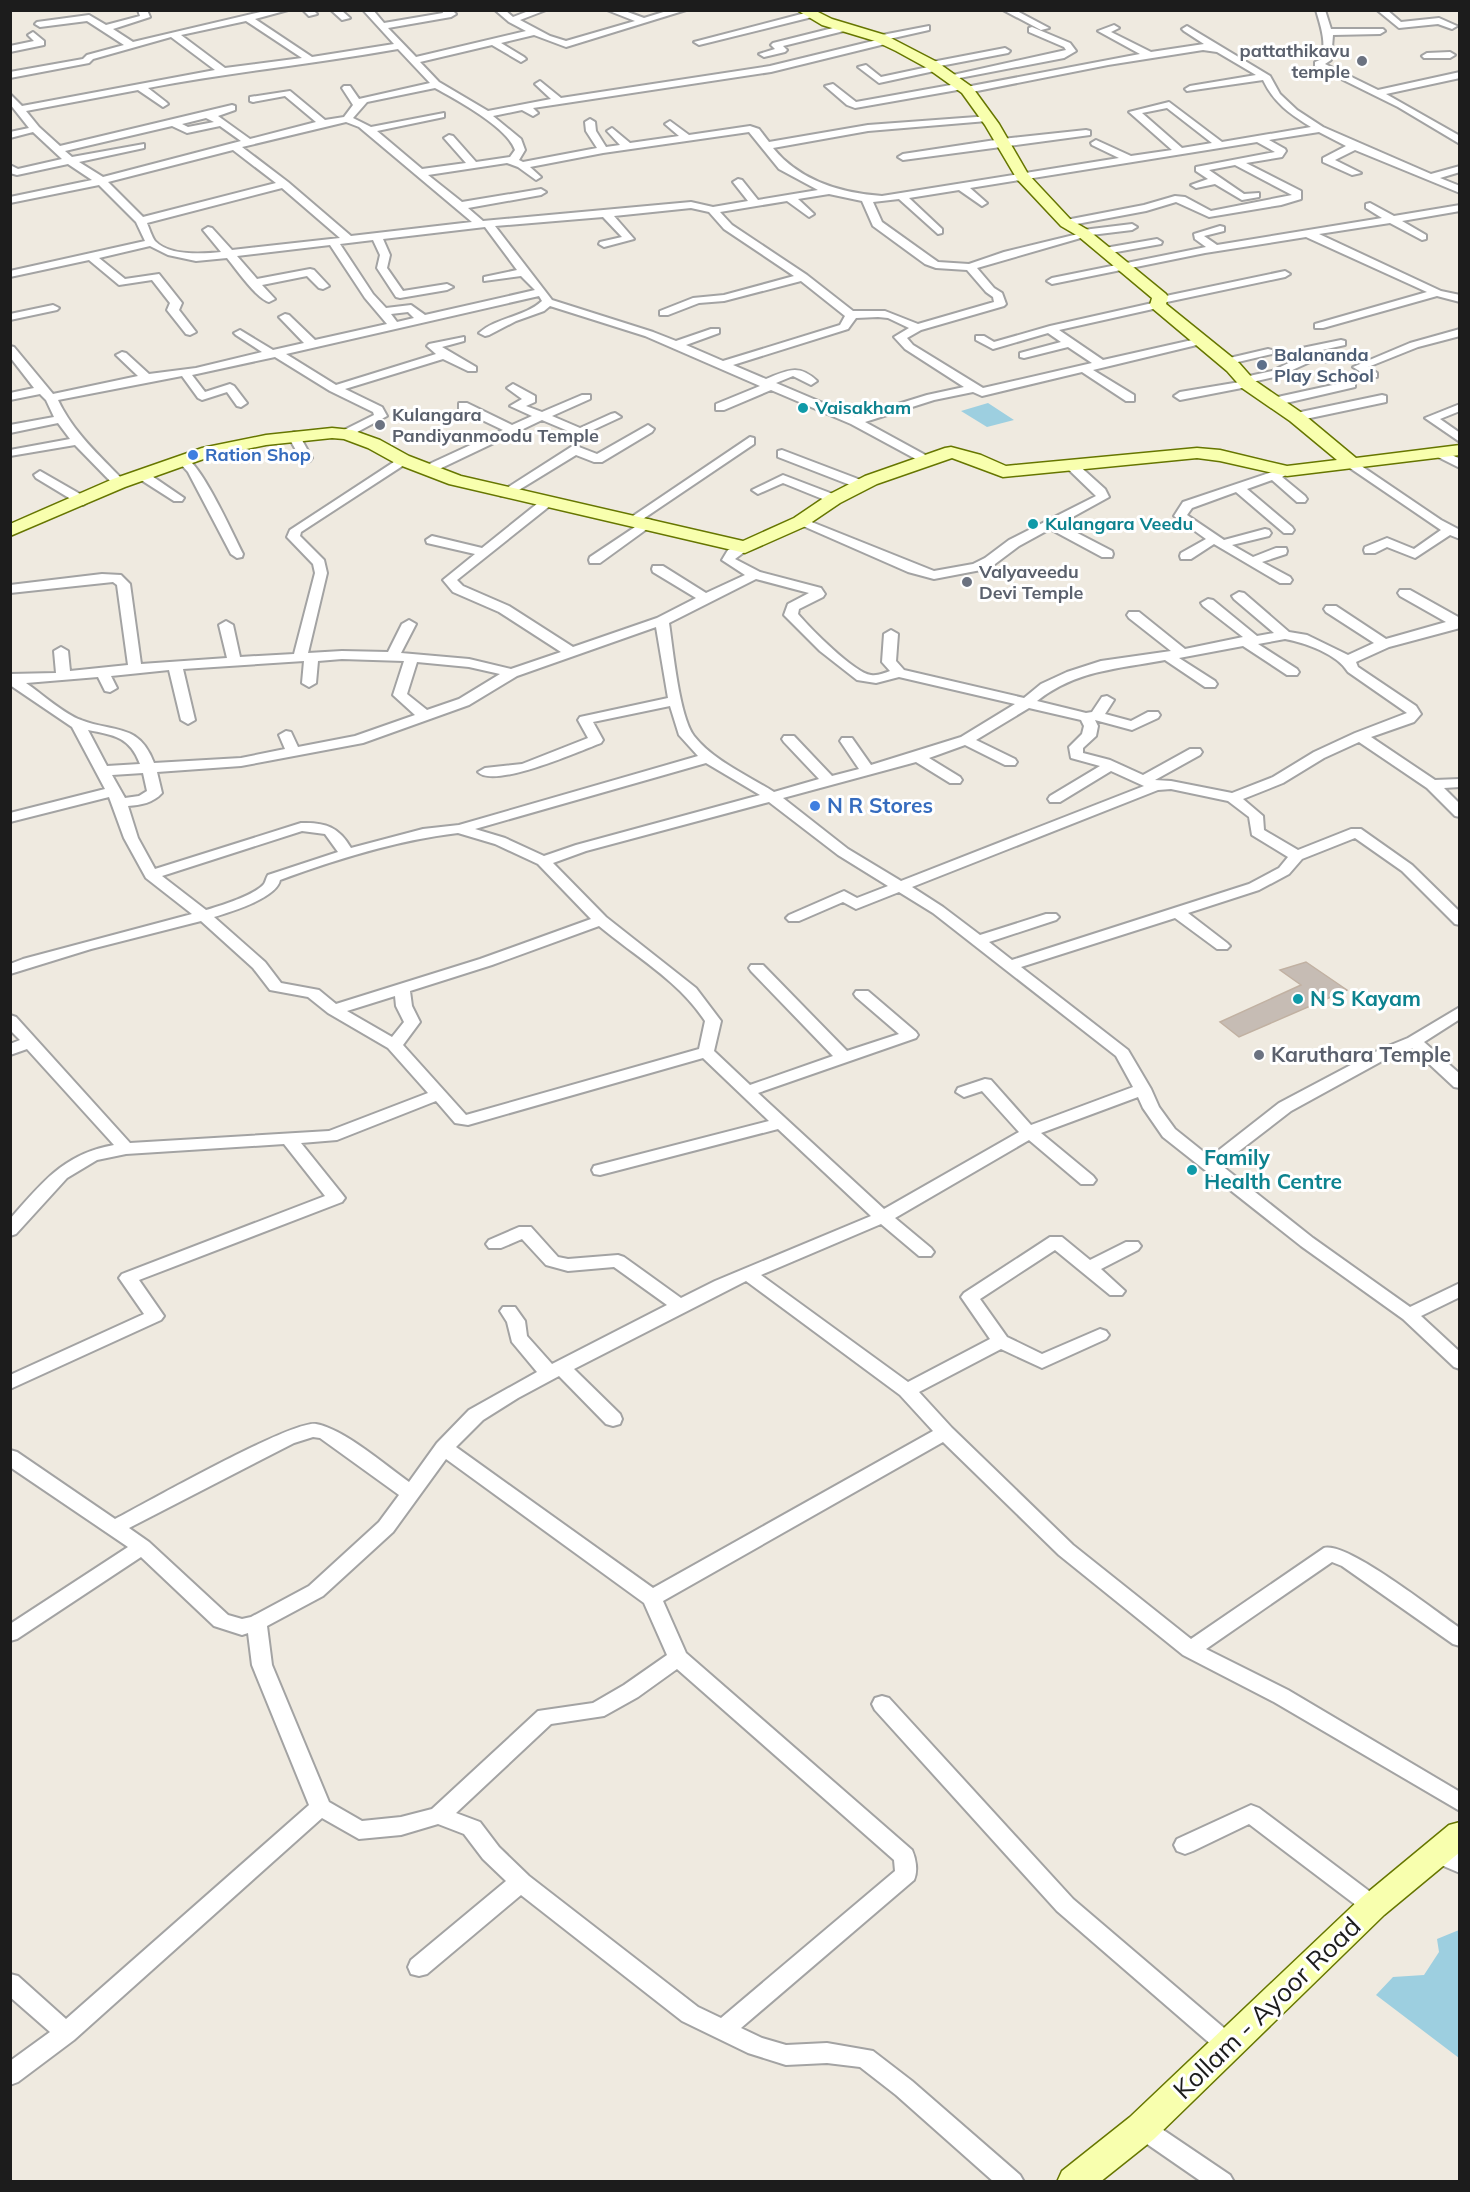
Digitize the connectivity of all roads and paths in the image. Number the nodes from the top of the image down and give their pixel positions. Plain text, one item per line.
1 (142, 10) edge
2 (232, 10) edge
3 (284, 10) edge
4 (335, 10) edge
5 (367, 10) edge
6 (446, 10) edge
7 (498, 10) edge
8 (542, 10) edge
9 (610, 10) edge
10 (682, 10) edge
11 (1007, 10) edge
12 (1320, 10) edge
13 (1381, 10) edge
14 (808, 12) edge
15 (345, 18) dead end
16 (249, 19) junction
17 (512, 20) junction
18 (237, 21) junction
19 (645, 22) junction
20 (40, 24) dead end
21 (381, 26) junction
22 (1452, 26) dead end
23 (106, 28) junction
24 (845, 28) junction
25 (926, 28) dead end
26 (1044, 28) dead end
27 (1114, 28) dead end
28 (1187, 29) dead end
29 (1032, 30) dead end
30 (1380, 31) dead end
31 (534, 32) junction
32 (1329, 32) junction
33 (744, 33) junction
34 (174, 34) junction
35 (33, 35) dead end
36 (756, 39) dead end
37 (883, 40) junction
38 (1137, 40) dead end
39 (492, 41) junction
40 (699, 42) dead end
41 (1126, 42) junction
42 (131, 45) junction
43 (399, 46) junction
44 (1214, 48) junction
45 (10, 49) edge
46 (1005, 51) dead end
47 (764, 54) dead end
48 (1149, 55) junction
49 (1455, 55) edge
50 (1427, 56) dead end
51 (521, 59) dead end
52 (309, 60) junction
53 (415, 60) junction
54 (1460, 64) edge
55 (718, 65) dead end
56 (863, 68) dead end
57 (939, 70) junction
58 (223, 71) junction
59 (10, 75) edge
60 (734, 75) junction
61 (1460, 75) edge
62 (1264, 77) junction
63 (436, 84) junction
64 (540, 84) dead end
65 (830, 86) dead end
66 (142, 88) junction
67 (347, 88) dead end
68 (965, 88) junction
69 (1190, 88) dead end
70 (1376, 93) junction
71 (10, 97) edge
72 (74, 99) junction
73 (253, 99) dead end
74 (559, 101) junction
75 (163, 104) dead end
76 (357, 104) junction
77 (524, 107) junction
78 (231, 108) dead end
79 (21, 109) junction
80 (82, 109) dead end
81 (486, 114) junction
82 (536, 114) dead end
83 (211, 115) junction
84 (441, 115) dead end
85 (987, 118) junction
86 (347, 119) junction
87 (590, 122) dead end
88 (175, 123) dead end
89 (221, 123) junction
90 (323, 123) junction
91 (670, 124) dead end
92 (35, 129) junction
93 (1320, 129) junction
94 (369, 130) junction
95 (612, 131) dead end
96 (1086, 133) dead end
97 (10, 135) edge
98 (691, 137) junction
99 (449, 138) dead end
100 (1259, 139) junction
101 (1460, 141) edge
102 (248, 142) junction
103 (1002, 142) junction
104 (1096, 142) dead end
105 (1220, 145) junction
106 (140, 146) dead end
107 (234, 146) junction
108 (766, 146) junction
109 (628, 147) junction
110 (704, 147) dead end
111 (1352, 147) junction
112 (57, 150) junction
113 (603, 150) junction
114 (1178, 150) junction
115 (903, 157) dead end
116 (1128, 159) junction
117 (69, 160) junction
118 (1236, 162) junction
119 (518, 163) junction
120 (473, 165) junction
121 (10, 168) edge
122 (1460, 169) edge
123 (419, 173) junction
124 (1356, 173) dead end
125 (1022, 176) junction
126 (536, 177) dead end
127 (1432, 177) junction
128 (1217, 180) junction
129 (101, 181) junction
130 (738, 182) dead end
131 (284, 184) junction
132 (1196, 185) dead end
133 (961, 186) junction
134 (829, 190) junction
135 (1460, 190) edge
136 (542, 192) dead end
137 (1255, 195) dead end
138 (900, 196) junction
139 (790, 198) junction
140 (867, 199) junction
141 (10, 200) edge
142 (982, 203) dead end
143 (756, 204) junction
144 (459, 206) junction
145 (1370, 206) dead end
146 (1460, 208) edge
147 (713, 210) junction
148 (809, 213) dead end
149 (606, 214) junction
150 (1390, 218) junction
151 (141, 221) junction
152 (1066, 223) junction
153 (484, 224) junction
154 (1132, 227) dead end
155 (1220, 229) dead end
156 (208, 230) dead end
157 (938, 231) dead end
158 (1307, 233) junction
159 (1085, 234) junction
160 (1422, 237) dead end
161 (377, 238) junction
162 (349, 240) junction
163 (333, 242) junction
164 (1157, 242) dead end
165 (151, 243) junction
166 (604, 244) dead end
167 (1216, 249) junction
168 (1106, 251) junction
169 (229, 253) junction
170 (92, 256) junction
171 (970, 267) junction
172 (1124, 267) junction
173 (524, 272) junction
174 (10, 274) edge
175 (1285, 274) dead end
176 (803, 276) junction
177 (488, 279) dead end
178 (1052, 281) dead end
179 (253, 283) junction
180 (323, 286) dead end
181 (697, 286) dead end
182 (447, 287) dead end
183 (1437, 293) junction
184 (545, 297) junction
185 (268, 298) dead end
186 (716, 298) junction
187 (1460, 299) edge
188 (1160, 302) junction
189 (53, 308) dead end
190 (383, 312) junction
191 (664, 313) dead end
192 (851, 315) junction
193 (10, 317) edge
194 (285, 317) dead end
195 (423, 320) junction
196 (395, 326) junction
197 (1319, 326) dead end
198 (917, 328) junction
199 (1050, 329) junction
200 (715, 331) dead end
201 (190, 332) dead end
202 (1460, 332) edge
203 (240, 333) dead end
204 (485, 333) dead end
205 (980, 338) dead end
206 (460, 339) dead end
207 (1201, 341) junction
208 (1070, 343) junction
209 (1341, 343) dead end
210 (313, 345) junction
211 (674, 346) junction
212 (10, 349) edge
213 (1268, 352) dead end
214 (274, 354) junction
215 (122, 355) dead end
216 (444, 355) junction
217 (1024, 355) dead end
218 (1308, 358) junction
219 (1341, 359) dead end
220 (1225, 362) junction
221 (1101, 364) junction
222 (723, 365) junction
223 (1083, 368) junction
224 (472, 369) dead end
225 (185, 373) junction
226 (1373, 375) dead end
227 (146, 378) junction
228 (811, 381) dead end
229 (1246, 382) junction
230 (1351, 384) dead end
231 (768, 385) junction
232 (513, 388) dead end
233 (974, 388) junction
234 (334, 389) junction
235 (46, 394) junction
236 (1180, 396) dead end
237 (10, 397) edge
238 (586, 397) dead end
239 (1130, 398) dead end
240 (1382, 399) dead end
241 (1273, 402) junction
242 (241, 403) dead end
243 (463, 406) dead end
244 (720, 407) dead end
245 (1460, 407) edge
246 (542, 416) junction
247 (615, 417) dead end
248 (1296, 417) junction
249 (61, 419) junction
250 (855, 421) junction
251 (10, 429) edge
252 (648, 429) dead end
253 (512, 430) junction
254 (346, 434) junction
255 (294, 436) junction
256 (1460, 439) edge
257 (78, 441) junction
258 (750, 441) dead end
259 (1451, 452) edge
260 (14, 453) dead end
261 (782, 454) dead end
262 (306, 458) dead end
263 (183, 460) junction
264 (403, 460) junction
265 (925, 460) junction
266 (1351, 463) junction
267 (1460, 464) edge
268 (1071, 465) junction
269 (429, 469) junction
270 (1280, 474) junction
271 (40, 475) dead end
272 (142, 475) junction
273 (119, 483) junction
274 (862, 485) junction
275 (1237, 487) junction
276 (758, 490) dead end
277 (505, 493) junction
278 (178, 498) dead end
279 (834, 499) junction
280 (1301, 499) dead end
281 (83, 501) junction
282 (547, 502) junction
283 (640, 522) junction
284 (800, 522) junction
285 (1050, 524) junction
286 (1288, 530) dead end
287 (10, 531) edge
288 (1264, 533) dead end
289 (1454, 533) edge
290 (432, 540) dead end
291 (1218, 541) junction
292 (745, 547) junction
293 (1370, 550) dead end
294 (1281, 551) dead end
295 (484, 552) junction
296 (237, 554) dead end
297 (1107, 554) dead end
298 (1186, 556) dead end
299 (595, 560) dead end
300 (1252, 561) junction
301 (658, 568) dead end
302 (755, 575) junction
303 (1285, 580) dead end
304 (10, 589) edge
305 (1405, 593) dead end
306 (1239, 596) dead end
307 (705, 598) junction
308 (1208, 603) dead end
309 (1331, 609) dead end
310 (1134, 615) dead end
311 (662, 621) junction
312 (1459, 623) edge
313 (409, 624) dead end
314 (226, 625) dead end
315 (891, 634) dead end
316 (1285, 635) junction
317 (1249, 640) junction
318 (1384, 644) junction
319 (61, 651) dead end
320 (572, 653) junction
321 (1174, 654) junction
322 (393, 656) junction
323 (305, 657) junction
324 (412, 658) junction
325 (1348, 660) junction
326 (234, 662) junction
327 (176, 665) junction
328 (135, 668) junction
329 (1292, 672) dead end
330 (103, 673) junction
331 (512, 673) junction
332 (899, 673) junction
333 (63, 675) junction
334 (12, 680) edge
335 (309, 683) dead end
336 (1210, 684) dead end
337 (110, 688) dead end
338 (1107, 700) dead end
339 (675, 701) junction
340 (1025, 704) junction
341 (423, 714) junction
342 (1154, 715) dead end
343 (1092, 717) junction
344 (188, 720) dead end
345 (75, 723) junction
346 (286, 735) dead end
347 (1360, 736) junction
348 (789, 739) dead end
349 (966, 740) junction
350 (847, 741) dead end
351 (1195, 752) dead end
352 (294, 753) junction
353 (918, 757) junction
354 (708, 758) junction
355 (1010, 762) dead end
356 (1110, 766) junction
357 (150, 769) junction
358 (867, 770) junction
359 (101, 771) junction
360 (485, 772) dead end
361 (828, 780) junction
362 (955, 780) dead end
363 (1142, 781) junction
364 (1460, 783) edge
365 (1432, 785) junction
366 (1156, 786) junction
367 (771, 796) junction
368 (117, 797) junction
369 (1233, 798) junction
370 (1055, 799) dead end
371 (1460, 813) edge
372 (10, 818) edge
373 (459, 829) junction
374 (346, 854) junction
375 (1297, 856) junction
376 (543, 861) junction
377 (151, 875) junction
378 (902, 888) junction
379 (1177, 912) junction
380 (203, 915) junction
381 (1051, 917) dead end
382 (794, 918) dead end
383 (602, 920) junction
384 (1460, 921) edge
385 (978, 941) junction
386 (1222, 946) dead end
387 (1009, 966) junction
388 (757, 968) dead end
389 (10, 969) edge
390 (402, 988) junction
391 (862, 994) dead end
392 (333, 1010) junction
393 (1460, 1012) edge
394 (10, 1020) edge
395 (1414, 1041) junction
396 (30, 1042) junction
397 (394, 1045) junction
398 (10, 1050) edge
399 (706, 1052) junction
400 (844, 1058) junction
401 (1460, 1083) edge
402 (1143, 1089) junction
403 (746, 1092) junction
404 (964, 1092) dead end
405 (440, 1094) junction
406 (781, 1123) junction
407 (1029, 1132) junction
408 (289, 1139) junction
409 (126, 1149) junction
410 (1210, 1166) junction
411 (600, 1170) dead end
412 (1087, 1180) dead end
413 (883, 1217) junction
414 (10, 1230) edge
415 (495, 1244) dead end
416 (1132, 1245) dead end
417 (925, 1252) dead end
418 (1090, 1268) junction
419 (748, 1274) junction
420 (1460, 1289) edge
421 (1116, 1291) dead end
422 (680, 1305) junction
423 (509, 1311) dead end
424 (1409, 1315) junction
425 (1100, 1335) dead end
426 (1001, 1341) junction
427 (1460, 1363) edge
428 (556, 1371) junction
429 (10, 1383) edge
430 (907, 1390) junction
431 (613, 1419) dead end
432 (945, 1433) junction
433 (444, 1448) junction
434 (11, 1458) edge
435 (411, 1493) junction
436 (113, 1528) junction
437 (142, 1547) junction
438 (652, 1598) junction
439 (257, 1623) junction
440 (10, 1634) edge
441 (1460, 1639) edge
442 (1190, 1650) junction
443 (678, 1658) junction
444 (882, 1704) dead end
445 (1460, 1803) edge
446 (321, 1807) junction
447 (439, 1815) junction
448 (1185, 1845) dead end
449 (1451, 1851) edge
450 (521, 1882) junction
451 (1372, 1906) junction
452 (419, 1967) dead end
453 (10, 1983) edge
454 (723, 2030) junction
455 (66, 2033) junction
456 (1229, 2046) junction
457 (10, 2075) edge
458 (1142, 2128) junction
459 (1012, 2181) edge
460 (1074, 2181) edge
461 (1222, 2181) edge

1 - 23 street
2 - 18 street
3 - 16 street
4 - 15 street
5 - 21 street
6 - 21 street
7 - 17 street
8 - 17 street
9 - 19 street
10 - 19 street
11 - 26 street
12 - 32 street
13 - 22 street
14 - 24 street
14 - 33 street
16 - 18 street
16 - 52 street
17 - 31 street
18 - 34 street
19 - 31 street
20 - 23 street
21 - 43 street
23 - 42 street
24 - 37 street
24 - 47 street
25 - 37 street
27 - 41 street
28 - 44 street
29 - 57 street
30 - 32 street
31 - 39 street
32 - 70 street
33 - 36 street
33 - 40 street
34 - 42 street
34 - 58 street
35 - 45 street
37 - 57 street
37 - 60 street
38 - 41 street
39 - 51 street
39 - 53 street
41 - 48 street
42 - 59 street
43 - 52 street
43 - 53 street
44 - 48 street
44 - 62 street
46 - 57 street
48 - 68 street
49 - 50 street
49 - 54 street
52 - 58 street
53 - 63 street
55 - 60 street
56 - 57 street
57 - 68 street
58 - 66 street
60 - 74 street
61 - 70 street
62 - 69 street
62 - 93 street
63 - 76 street
63 - 81 street
64 - 74 street
65 - 68 street
66 - 72 street
66 - 75 street
67 - 76 street
68 - 85 street
70 - 101 street
71 - 79 street
72 - 79 street
72 - 80 street
73 - 90 street
74 - 77 street
76 - 86 street
77 - 81 street
77 - 82 street
78 - 83 street
79 - 92 street
81 - 119 street
83 - 89 street
83 - 112 street
84 - 94 street
85 - 103 street
85 - 108 street
86 - 90 street
86 - 94 street
87 - 113 street
88 - 89 street
89 - 102 street
90 - 102 street
91 - 98 street
92 - 97 street
92 - 112 street
93 - 100 street
93 - 111 street
94 - 123 street
95 - 109 street
96 - 103 street
98 - 108 street
98 - 109 street
98 - 110 street
99 - 120 street
100 - 105 street
100 - 118 street
102 - 107 street
103 - 115 street
103 - 125 street
104 - 116 street
105 - 114 street
105 - 114 street
106 - 117 street
107 - 129 street
107 - 131 street
108 - 134 street
109 - 113 street
111 - 124 street
111 - 127 street
112 - 117 street
113 - 119 street
114 - 116 street
116 - 125 street
117 - 121 street
117 - 129 street
118 - 128 street
118 - 152 street
119 - 120 street
119 - 126 street
120 - 123 street
122 - 127 street
123 - 144 street
125 - 133 street
125 - 152 street
127 - 135 street
128 - 132 street
128 - 137 street
129 - 141 street
129 - 151 street
130 - 143 street
131 - 151 street
131 - 162 street
133 - 138 street
133 - 142 street
134 - 139 street
134 - 140 street
136 - 144 street
138 - 140 street
138 - 157 street
139 - 143 street
139 - 148 street
140 - 171 street
143 - 147 street
144 - 153 street
145 - 150 street
146 - 150 street
147 - 149 street
147 - 176 street
149 - 153 street
149 - 166 street
150 - 158 street
150 - 160 street
151 - 165 street
152 - 159 street
153 - 161 street
153 - 173 street
154 - 159 street
155 - 167 street
156 - 169 street
158 - 167 street
158 - 183 street
159 - 168 street
159 - 171 street
161 - 162 street
161 - 182 street
162 - 163 street
163 - 169 street
163 - 190 street
164 - 168 street
165 - 169 street
165 - 170 street
167 - 172 street
168 - 172 street
169 - 179 street
170 - 174 street
170 - 201 street
171 - 198 street
172 - 178 street
172 - 188 street
173 - 177 street
173 - 184 street
175 - 188 street
176 - 186 street
176 - 192 street
179 - 180 street
179 - 185 street
181 - 186 street
183 - 187 street
183 - 197 street
184 - 195 street
184 - 204 street
184 - 211 street
186 - 191 street
188 - 199 street
188 - 207 street
189 - 193 street
190 - 195 street
190 - 196 street
192 - 198 street
192 - 222 street
194 - 210 street
195 - 196 street
196 - 210 street
198 - 233 street
199 - 205 street
199 - 208 street
200 - 211 street
202 - 226 street
203 - 214 street
206 - 216 street
207 - 220 street
207 - 221 street
208 - 217 street
208 - 221 street
209 - 218 street
210 - 214 street
211 - 222 street
212 - 235 street
213 - 220 street
214 - 225 street
214 - 234 street
215 - 227 street
216 - 224 street
216 - 234 street
218 - 219 street
218 - 229 street
220 - 229 street
221 - 223 street
222 - 231 street
223 - 233 street
223 - 239 street
225 - 227 street
225 - 242 street
227 - 235 street
228 - 231 street
229 - 236 street
229 - 241 street
230 - 241 street
231 - 244 street
231 - 250 street
232 - 246 street
233 - 250 street
234 - 254 street
235 - 237 street
235 - 249 street
238 - 246 street
240 - 248 street
241 - 248 street
243 - 253 street
245 - 256 street
246 - 247 street
246 - 253 street
248 - 266 street
249 - 251 street
249 - 257 street
250 - 265 street
252 - 277 street
253 - 269 street
254 - 255 street
254 - 264 street
255 - 262 street
255 - 263 street
257 - 260 street
257 - 273 street
258 - 283 street
259 - 266 street
259 - 267 street
261 - 274 street
263 - 272 street
263 - 296 street
264 - 269 street
264 - 323 street
265 - 268 street
265 - 274 street
266 - 270 street
266 - 289 street
268 - 270 street
268 - 285 street
269 - 277 street
270 - 275 street
270 - 280 street
271 - 281 street
272 - 273 street
272 - 278 street
273 - 281 street
274 - 279 street
275 - 286 street
275 - 291 street
276 - 279 street
277 - 282 street
279 - 284 street
281 - 287 street
282 - 283 street
282 - 295 street
283 - 292 street
283 - 299 street
284 - 285 street
284 - 292 street
285 - 297 street
288 - 291 street
289 - 293 street
290 - 295 street
291 - 298 street
291 - 300 street
292 - 302 street
294 - 300 street
295 - 320 street
300 - 303 street
301 - 307 street
302 - 307 street
302 - 332 street
304 - 328 street
305 - 312 street
306 - 316 street
307 - 311 street
308 - 317 street
309 - 318 street
310 - 321 street
311 - 320 street
311 - 339 street
312 - 318 street
313 - 322 street
314 - 326 street
315 - 332 street
316 - 317 street
316 - 325 street
317 - 321 street
317 - 329 street
318 - 325 street
319 - 333 street
320 - 331 street
321 - 336 street
321 - 340 street
322 - 323 street
322 - 324 street
323 - 326 street
323 - 335 street
324 - 331 street
324 - 341 street
325 - 347 street
326 - 327 street
327 - 328 street
327 - 344 street
328 - 330 street
330 - 333 street
330 - 337 street
331 - 341 street
332 - 340 street
333 - 334 street
334 - 345 street
338 - 343 street
339 - 354 street
339 - 360 street
340 - 343 street
340 - 349 street
341 - 352 street
342 - 343 street
343 - 356 street
345 - 357 street
345 - 359 street
346 - 352 street
347 - 365 street
347 - 369 street
348 - 361 street
349 - 353 street
349 - 355 street
350 - 358 street
351 - 363 street
352 - 357 street
353 - 358 street
353 - 362 street
354 - 367 street
354 - 373 street
356 - 363 street
356 - 370 street
357 - 359 street
357 - 368 street
358 - 361 street
359 - 368 street
361 - 367 street
363 - 366 street
364 - 365 street
365 - 371 street
366 - 369 street
366 - 378 street
367 - 376 street
367 - 378 street
368 - 372 street
368 - 377 street
369 - 375 street
373 - 374 street
373 - 376 street
374 - 377 street
374 - 380 street
375 - 379 street
375 - 384 street
376 - 383 street
377 - 380 street
378 - 382 street
378 - 385 street
379 - 386 street
379 - 387 street
380 - 389 street
380 - 392 street
381 - 385 street
383 - 390 street
383 - 399 street
385 - 387 street
387 - 402 street
388 - 400 street
390 - 392 street
390 - 397 street
391 - 400 street
392 - 397 street
393 - 395 street
394 - 396 street
395 - 401 street
395 - 410 street
396 - 398 street
396 - 409 street
397 - 405 street
399 - 403 street
399 - 405 street
400 - 403 street
402 - 407 street
402 - 410 street
403 - 406 street
404 - 407 street
405 - 408 street
406 - 411 street
406 - 413 street
407 - 412 street
407 - 413 street
408 - 409 street
408 - 429 street
409 - 414 street
410 - 424 street
413 - 417 street
413 - 419 street
415 - 422 street
416 - 418 street
418 - 421 street
418 - 426 street
419 - 422 street
419 - 430 street
420 - 424 street
422 - 428 street
423 - 428 street
424 - 427 street
425 - 426 street
426 - 430 street
428 - 431 street
428 - 433 street
430 - 432 street
432 - 438 street
432 - 442 street
433 - 435 street
433 - 438 street
434 - 436 street
435 - 436 street
435 - 439 street
436 - 437 street
437 - 439 street
437 - 440 street
438 - 443 street
439 - 446 street
441 - 442 street
442 - 445 street
443 - 447 street
443 - 454 street
444 - 456 street
446 - 447 street
446 - 455 street
447 - 450 street
448 - 451 street
449 - 451 street, Kollam - Ayoor Road
450 - 452 street
450 - 454 street
451 - 456 street, Kollam - Ayoor Road
453 - 455 street
454 - 459 street
455 - 457 street
456 - 458 street, Kollam - Ayoor Road
458 - 460 street, Kollam - Ayoor Road
458 - 461 street

